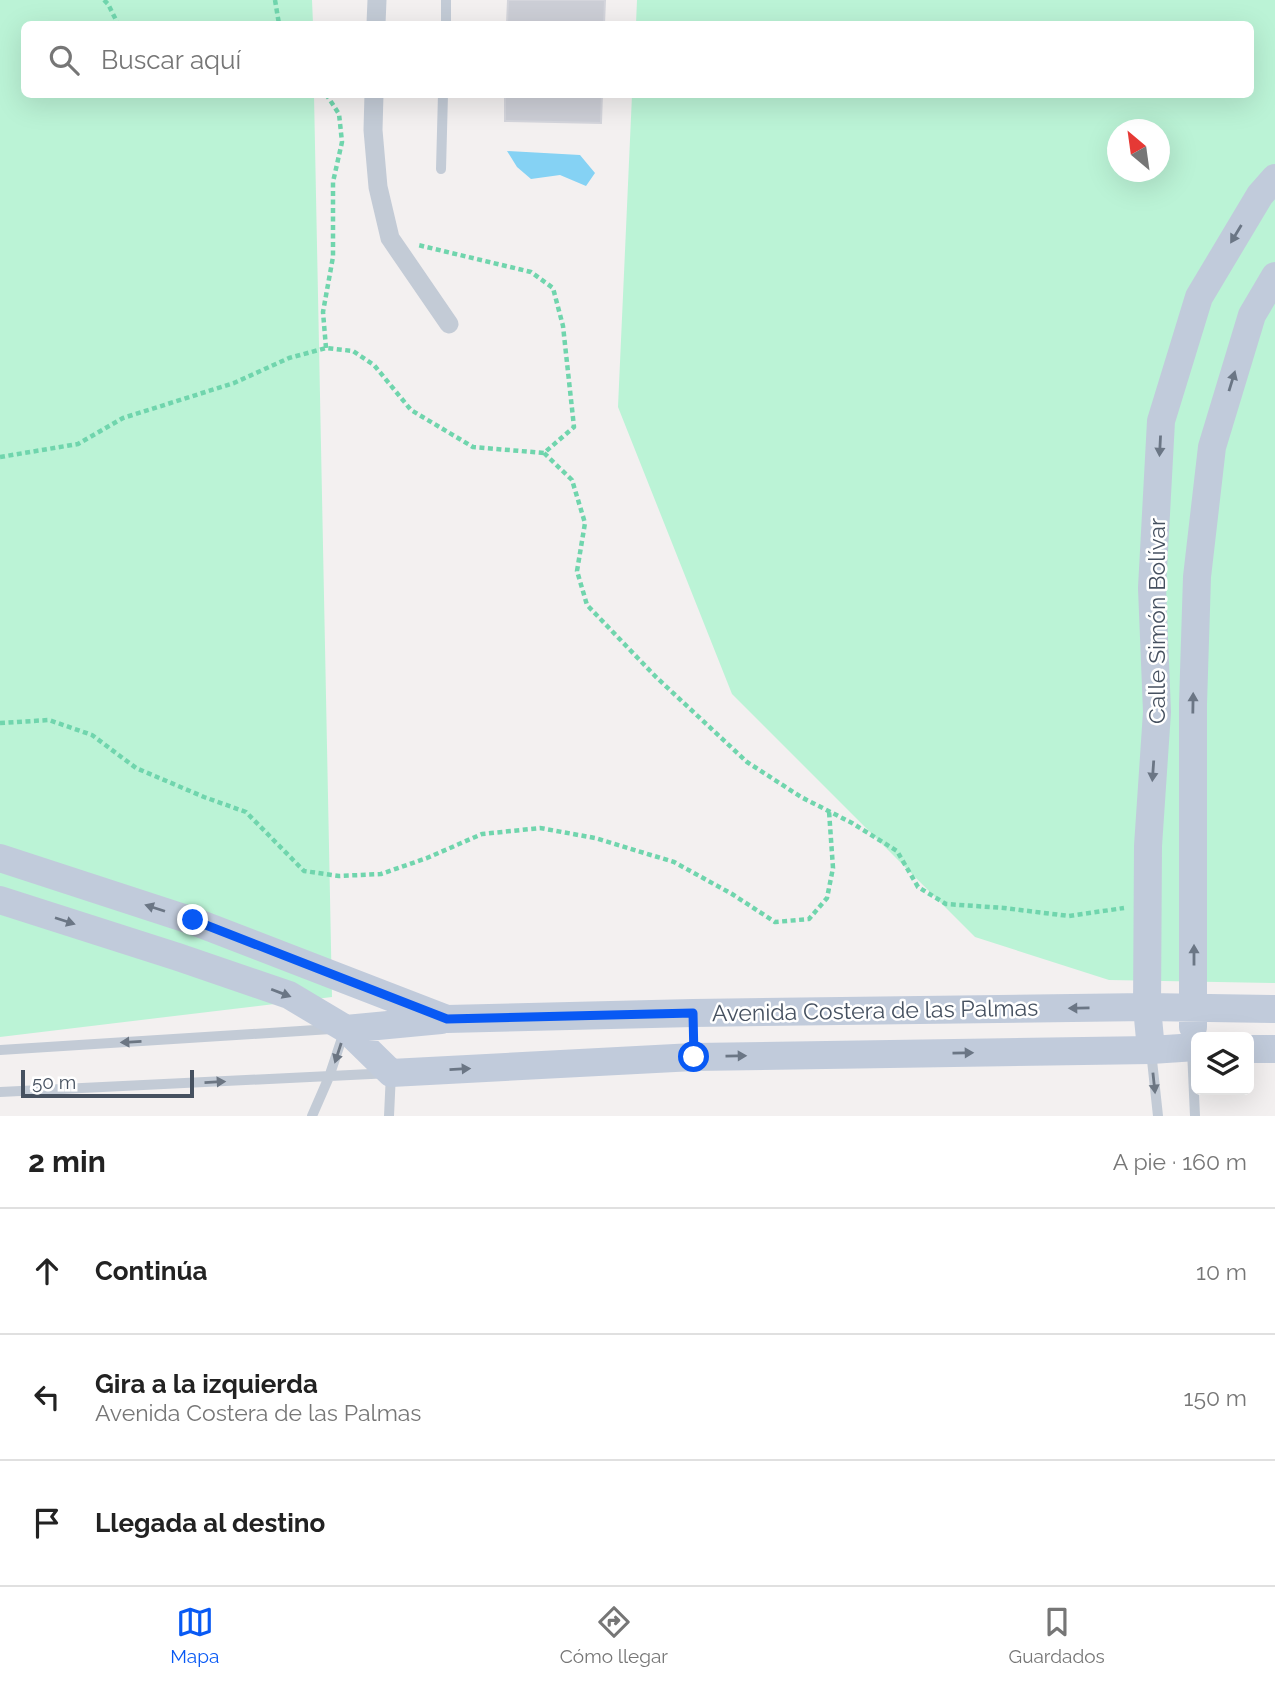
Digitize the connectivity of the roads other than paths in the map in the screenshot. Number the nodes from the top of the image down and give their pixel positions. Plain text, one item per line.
1 (377, 0) edge
2 (446, 0) edge
3 (376, 21) edge
4 (446, 21) edge
5 (374, 98) edge
6 (443, 98) edge
7 (441, 169) dead end
8 (1275, 178) edge
9 (1275, 276) edge
10 (449, 324) dead end
11 (0, 858) edge
12 (0, 900) edge
13 (1147, 1007) junction
14 (1194, 1007) junction
15 (1275, 1009) edge
16 (693, 1013) junction
17 (447, 1019) junction
18 (346, 1028) junction
19 (1194, 1032) edge
20 (1191, 1047) edge
21 (1254, 1049) edge
22 (1275, 1049) edge
23 (0, 1050) edge
24 (1151, 1050) junction
25 (694, 1057) junction
26 (391, 1073) junction
27 (329, 1077) junction
28 (0, 1092) edge
29 (1195, 1095) edge
30 (313, 1116) edge
31 (389, 1116) edge
32 (1158, 1116) edge
33 (1195, 1116) edge

1 - 3 street
2 - 4 lane
5 - 10 street
6 - 7 lane
8 -> 13 main road, Calle Simón Bolívar
14 -> 9 main road, Calle Simón Bolívar
17 -> 11 main road, Avenida Costera de las Palmas
12 -> 18 main road
13 - 14 main road, Avenida Costera de las Palmas
13 -> 16 main road, Avenida Costera de las Palmas
13 - 24 main road, Calle Simón Bolívar
14 - 15 main road, Avenida Costera de las Palmas
14 - 19 main road, Calle Simón Bolívar
16 - 17 main road, Avenida Costera de las Palmas
16 - 25 main road
17 - 18 main road
18 -> 23 lane
18 - 26 main road
18 -> 27 lane
20 - 24 main road, Avenida Costera de las Palmas
21 - 22 main road
25 -> 24 main road, Avenida Costera de las Palmas
24 -> 32 lane
26 -> 25 main road, Avenida Costera de las Palmas
26 - 27 lane, Avenida Costera de las Palmas
26 - 31 lane
28 -> 27 lane, Avenida Costera de las Palmas
27 - 30 lane
29 - 33 lane

